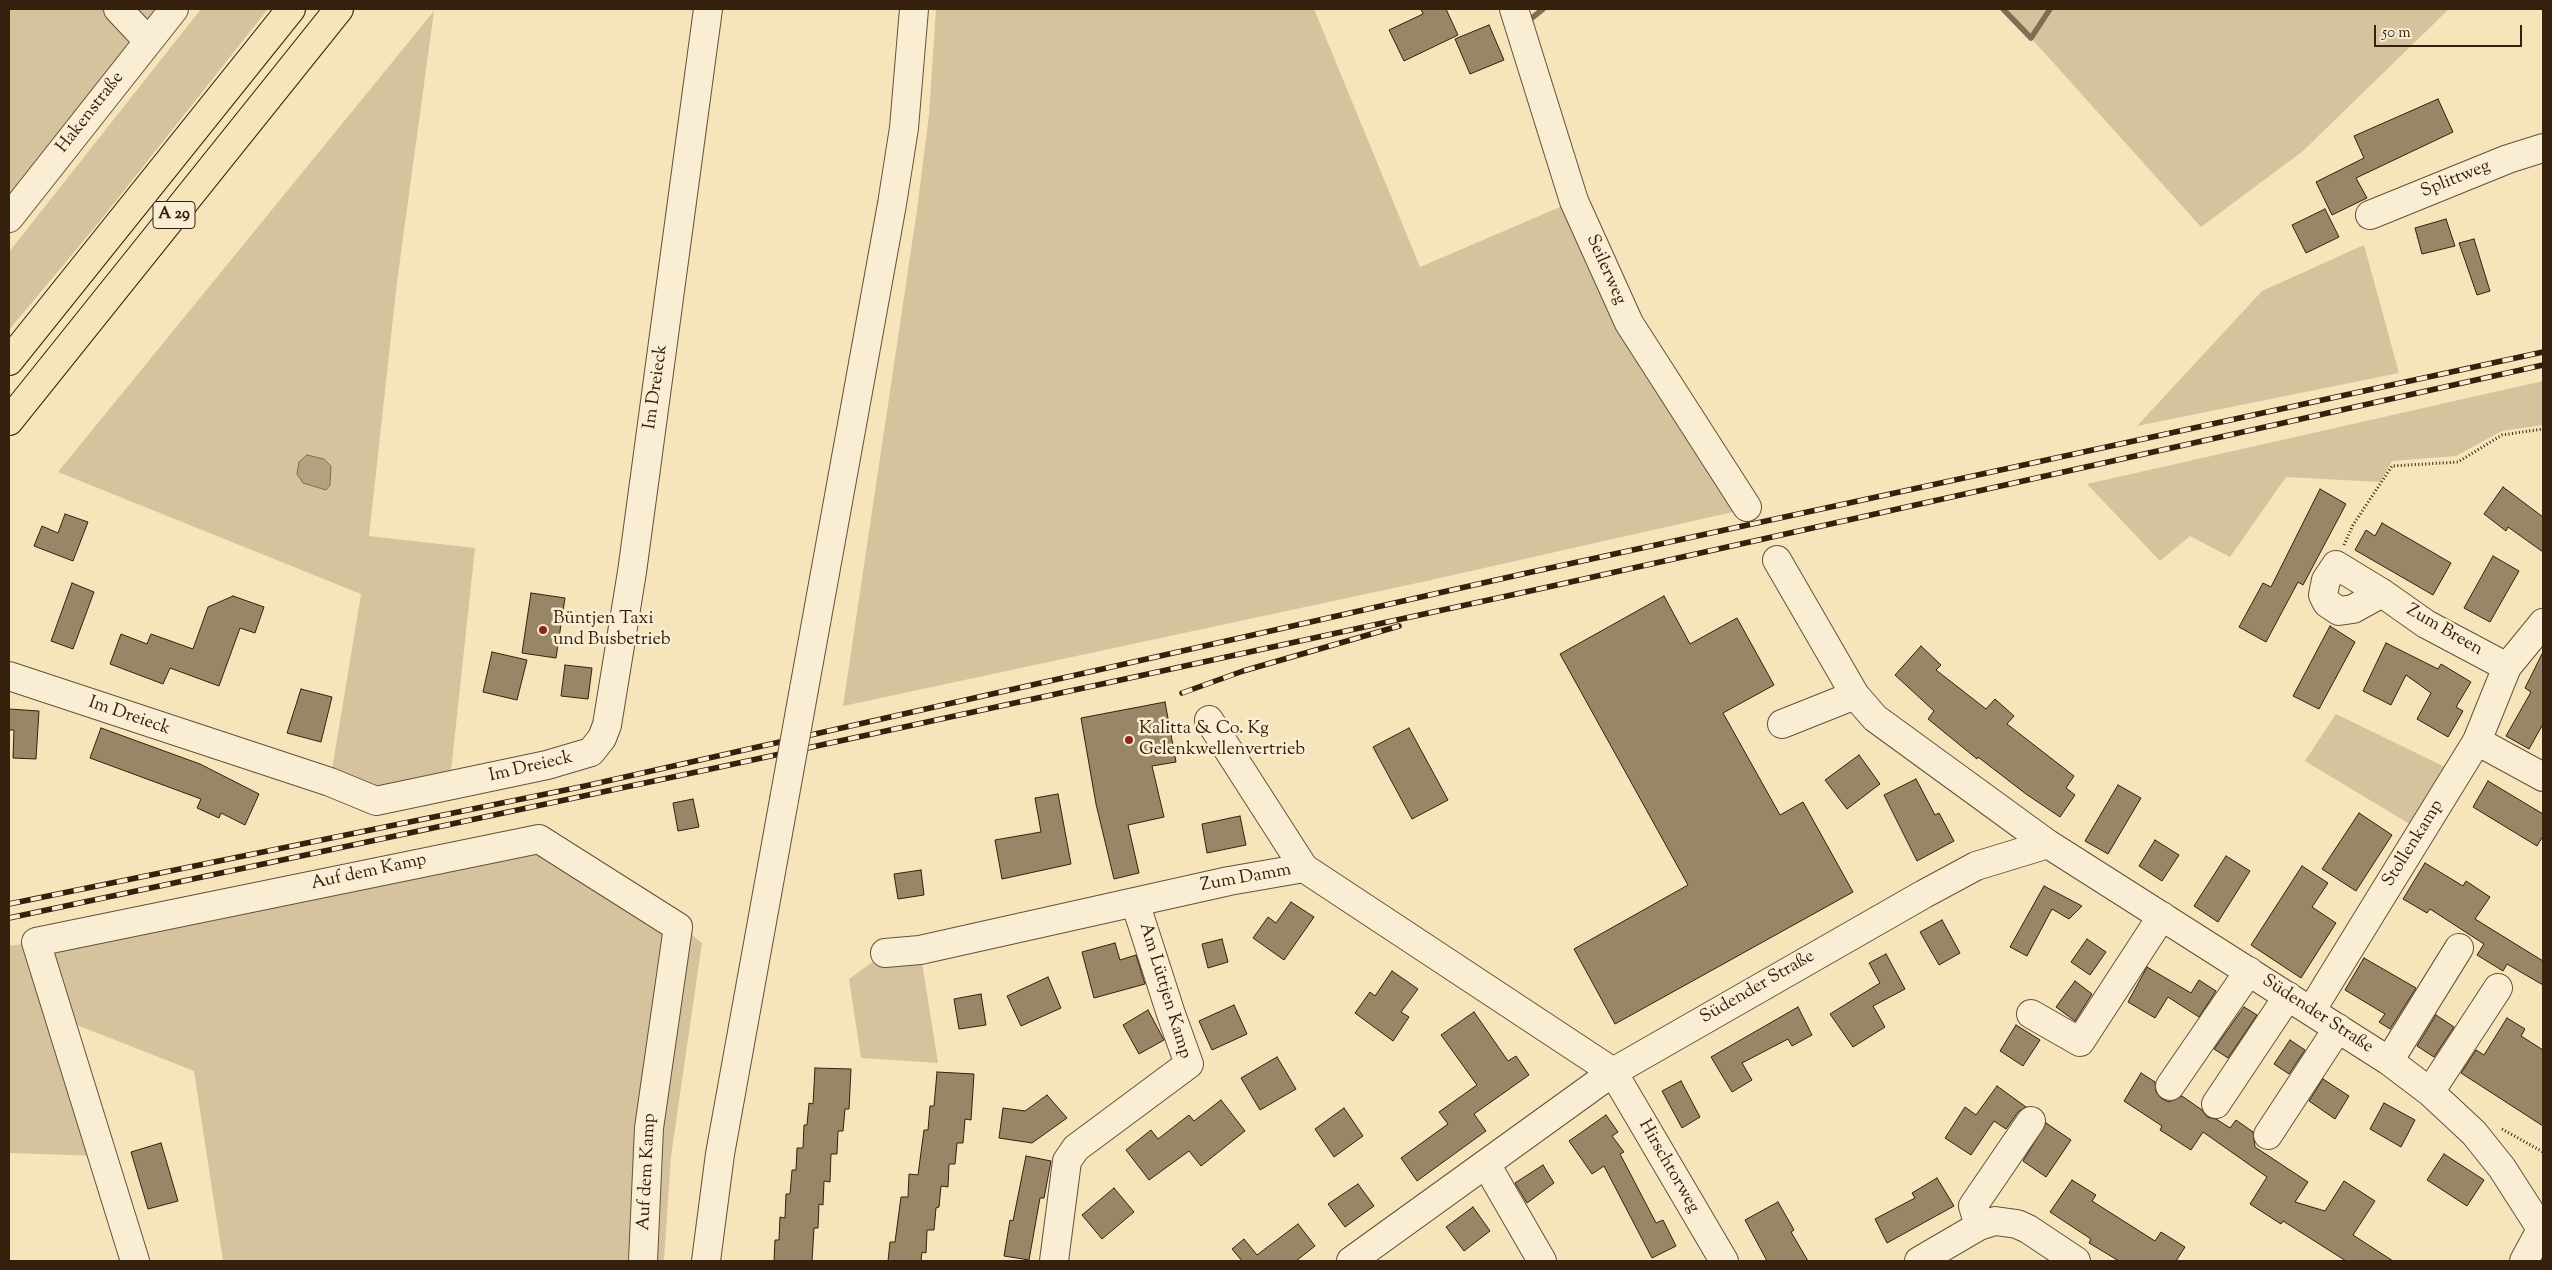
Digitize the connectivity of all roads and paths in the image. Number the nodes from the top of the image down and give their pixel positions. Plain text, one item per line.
1 (118, 9) edge
2 (174, 9) edge
3 (291, 9) edge
4 (339, 9) edge
5 (708, 9) edge
6 (914, 9) edge
7 (1514, 9) edge
8 (148, 41) junction
9 (2543, 148) edge
10 (2370, 215) dead end
11 (9, 218) edge
12 (9, 361) edge
13 (9, 421) edge
14 (2543, 429) edge
15 (1747, 508) dead end
16 (1777, 560) dead end
17 (2336, 566) junction
18 (2382, 593) junction
19 (2543, 623) edge
20 (2507, 667) junction
21 (9, 676) edge
22 (1855, 695) junction
23 (1208, 720) dead end
24 (1782, 724) dead end
25 (2478, 741) junction
26 (2543, 777) edge
27 (2048, 844) junction
28 (1304, 868) junction
29 (1135, 902) junction
30 (2162, 916) junction
31 (2459, 948) dead end
32 (885, 953) dead end
33 (2249, 971) junction
34 (2498, 988) dead end
35 (2288, 996) junction
36 (2310, 1011) junction
37 (2031, 1014) dead end
38 (2338, 1028) junction
39 (2389, 1061) junction
40 (1613, 1072) junction
41 (2170, 1086) dead end
42 (2430, 1092) junction
43 (2216, 1104) dead end
44 (2031, 1121) dead end
45 (2268, 1135) dead end
46 (1486, 1164) junction
47 (1979, 1226) junction
48 (2543, 1229) edge
49 (135, 1261) edge
50 (643, 1261) edge
51 (706, 1261) edge
52 (1054, 1261) edge
53 (1351, 1261) edge
54 (1542, 1261) edge
55 (1724, 1261) edge
56 (1919, 1261) edge
57 (2076, 1261) edge
58 (2524, 1261) edge

1 - 8 street
2 - 8 street, Hakenstraße
3 - 12 highway, A 29
4 - 13 highway, A 29
5 - 21 street, Im Dreieck
6 - 51 street, bridge
7 - 15 street, Seilerweg
8 - 11 street, Hakenstraße
9 - 10 street, Splittweg
14 - 17 path
16 - 22 street, Südender Straße
17 - 18 street, Zum Breen
17 - 18 street
18 - 20 street, Zum Breen
19 - 20 street
20 - 25 street
22 - 24 street
22 - 27 street, Südender Straße
23 - 28 street
25 - 26 street
25 - 36 street, Stollenkamp
27 - 30 street, Südender Straße
27 - 40 street, Südender Straße
28 - 29 street, Zum Damm
28 - 40 street, Zum Damm
29 - 32 street, Zum Damm
29 - 52 street, Am Lüttjen Kamp
30 - 33 street, Südender Straße
30 - 37 street
31 - 39 street
33 - 35 street, Südender Straße
33 - 41 street
34 - 42 street
35 - 36 street, Südender Straße
35 - 43 street
36 - 38 street, Südender Straße
38 - 39 street, Südender Straße
38 - 45 street
39 - 42 street, Südender Straße
40 - 46 street, Südender Straße
40 - 55 street, Hirschtorweg
42 - 48 street, Südender Straße
44 - 47 street
46 - 53 street, Südender Straße
46 - 54 street
47 - 56 street
47 - 57 street
48 - 58 street
49 - 50 street, Auf dem Kamp

